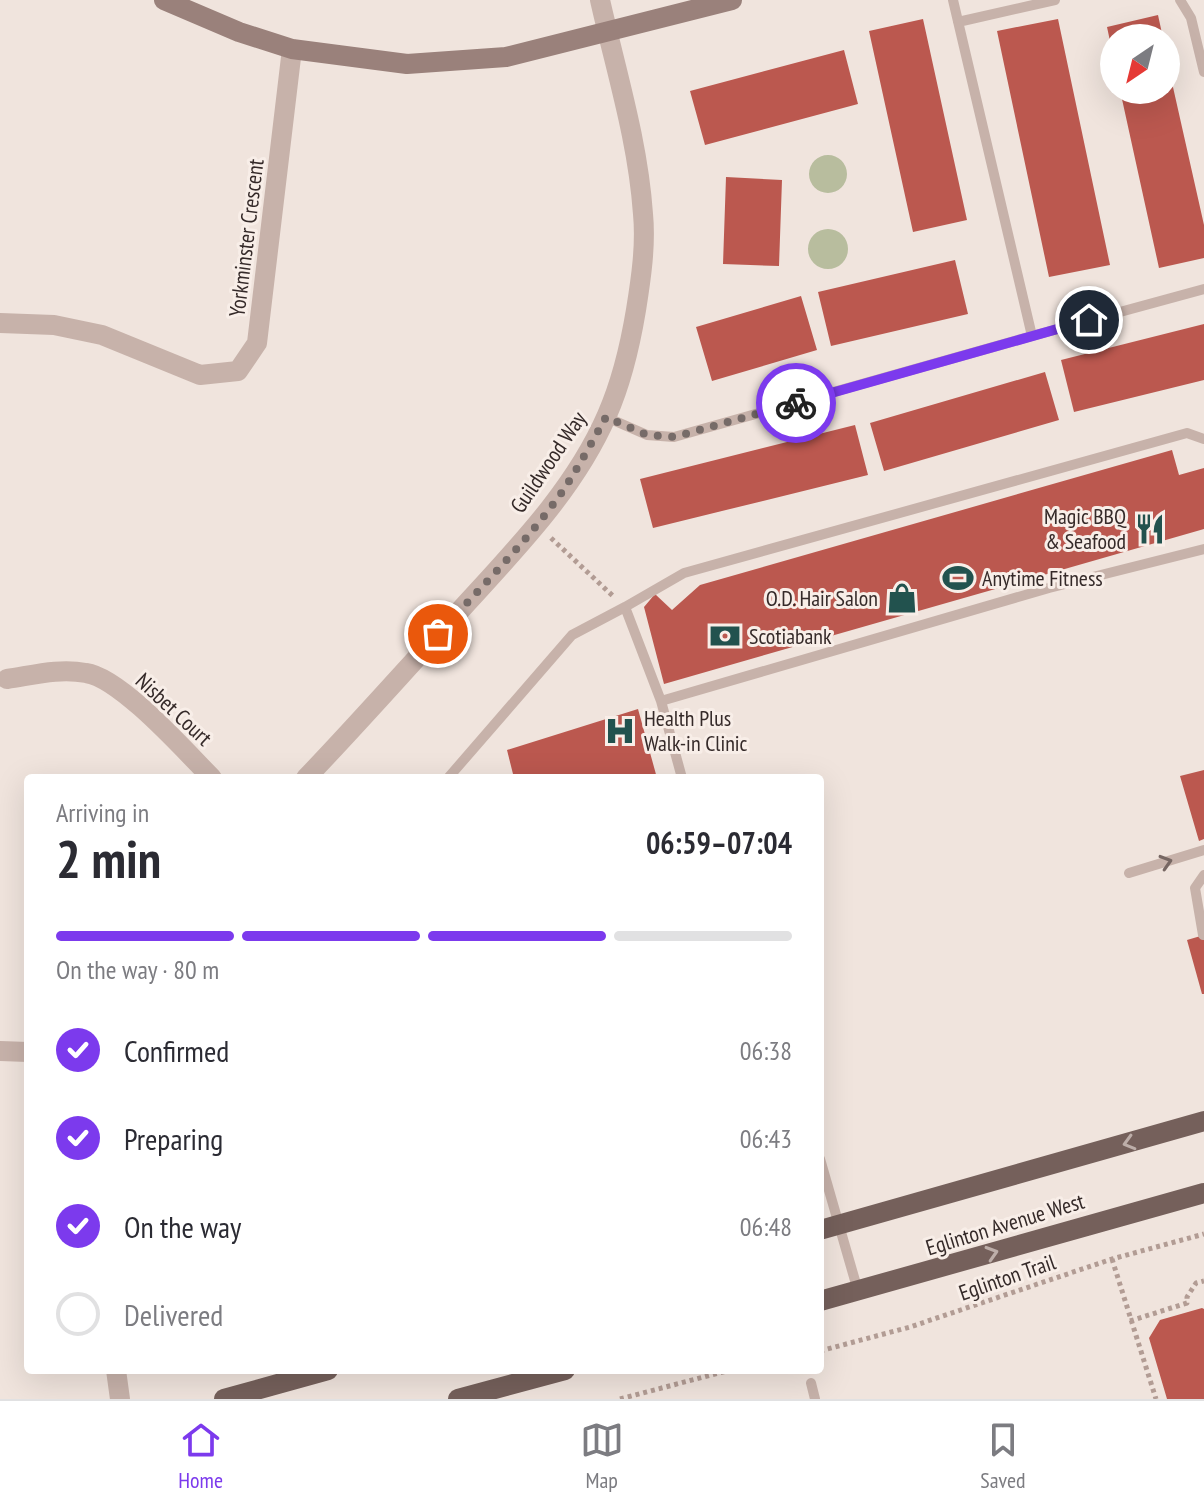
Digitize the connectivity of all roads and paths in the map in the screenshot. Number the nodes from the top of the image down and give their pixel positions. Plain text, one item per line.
1 (164, 0) edge
2 (600, 0) edge
3 (732, 0) edge
4 (953, 0) edge
5 (1055, 0) edge
6 (1180, 0) edge
7 (958, 22) junction
8 (607, 32) junction
9 (292, 49) junction
10 (1204, 72) edge
11 (1204, 289) edge
12 (0, 323) edge
13 (1032, 336) junction
14 (606, 417) junction
15 (1204, 439) edge
16 (537, 523) junction
17 (1204, 549) edge
18 (625, 607) junction
19 (7, 679) dead end
20 (661, 701) junction
21 (208, 774) edge
22 (310, 774) edge
23 (451, 774) edge
24 (681, 774) edge
25 (1204, 850) edge
26 (1129, 873) dead end
27 (1204, 875) edge
28 (1203, 935) edge
29 (0, 1051) edge
30 (24, 1052) edge
31 (1204, 1121) edge
32 (824, 1186) edge
33 (1204, 1193) edge
34 (830, 1227) edge
35 (1204, 1234) edge
36 (1112, 1259) junction
37 (1204, 1281) edge
38 (858, 1291) junction
39 (824, 1300) edge
40 (1130, 1321) junction
41 (824, 1350) edge
42 (117, 1374) edge
43 (314, 1374) edge
44 (550, 1374) edge
45 (715, 1374) edge
46 (811, 1383) dead end
47 (120, 1399) edge
48 (224, 1399) edge
49 (458, 1399) edge
50 (620, 1399) edge
51 (815, 1399) edge
52 (1156, 1399) edge

1 - 9 street
2 - 8 street, Guildwood Way
3 - 8 street
4 - 7 lane
5 - 7 lane
6 - 10 lane
7 - 13 lane
8 - 9 street
8 - 14 street, Guildwood Way
9 - 12 street, Yorkminster Crescent
11 - 13 lane
13 - 14 lane
14 - 16 street, Guildwood Way
15 - 18 lane
16 - 18 path
16 - 22 street, Guildwood Way
17 - 20 lane
18 - 20 lane
18 - 23 lane
19 - 21 street, Nisbet Court
20 - 24 lane
26 -> 25 lane
27 - 28 lane
29 - 30 street
31 -> 34 main road, Eglinton Avenue West
32 - 34 lane
38 -> 33 main road, Eglinton Avenue West
34 - 38 lane
35 - 36 path, Eglinton Trail
36 - 40 path
36 - 41 path, Eglinton Trail
37 - 40 path
38 - 39 main road, Eglinton Avenue West
40 - 52 path
42 - 47 street
43 - 48 main road
44 - 49 main road
45 - 50 path
46 - 51 lane

